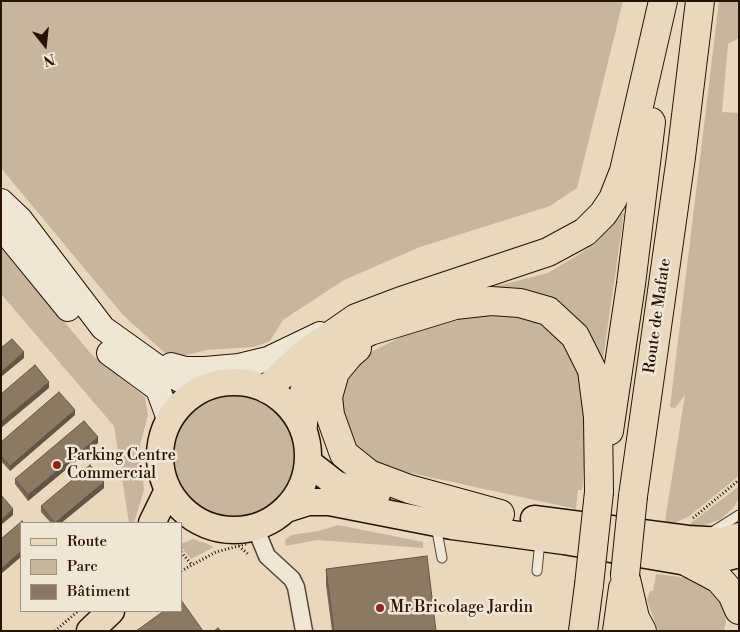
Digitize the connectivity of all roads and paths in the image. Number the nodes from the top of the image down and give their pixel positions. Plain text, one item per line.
1 (664, 1) edge
2 (700, 1) edge
3 (1, 201) edge
4 (1, 227) edge
5 (356, 318) junction
6 (391, 324) junction
7 (140, 355) junction
8 (206, 387) junction
9 (267, 389) junction
10 (169, 419) junction
11 (303, 425) junction
12 (309, 463) junction
13 (168, 490) junction
14 (600, 492) junction
15 (286, 509) junction
16 (500, 514) junction
17 (739, 515) edge
18 (152, 522) edge
19 (436, 523) junction
20 (192, 525) edge
21 (255, 527) junction
22 (739, 536) edge
23 (540, 538) junction
24 (238, 546) dead end
25 (688, 550) junction
26 (182, 553) edge
27 (739, 554) edge
28 (442, 558) dead end
29 (192, 565) junction
30 (182, 570) edge
31 (537, 571) dead end
32 (625, 575) junction
33 (739, 610) edge
34 (77, 612) edge
35 (92, 612) edge
36 (110, 612) edge
37 (55, 631) edge
38 (74, 631) edge
39 (90, 631) edge
40 (304, 631) edge
41 (583, 631) edge
42 (617, 631) edge
43 (642, 631) edge

1 - 5 highway
1 - 14 highway, Route de Mafate
2 - 32 highway, Route de Mafate, bridge
3 - 7 street
4 - 10 street
5 - 7 street
5 - 9 highway
6 - 11 highway
6 - 14 highway
6 - 16 highway
7 - 8 street
8 - 9 main road
8 - 10 main road
9 - 11 main road
10 - 13 main road
11 - 12 main road
12 - 15 main road
12 - 16 main road
13 - 18 main road
13 - 20 main road
14 - 41 highway, Route de Mafate, bridge
15 - 19 main road
15 - 21 main road
16 - 25 main road
17 - 25 lane
19 - 23 main road
19 - 28 lane
20 - 21 main road
21 - 40 street
22 - 25 main road
23 - 25 main road
23 - 31 lane
24 - 29 path
25 - 27 main road
25 - 33 highway
26 - 29 path
29 - 30 path
32 - 42 highway, Route de Mafate
32 - 43 highway
34 - 37 path
35 - 38 main road
36 - 39 main road

